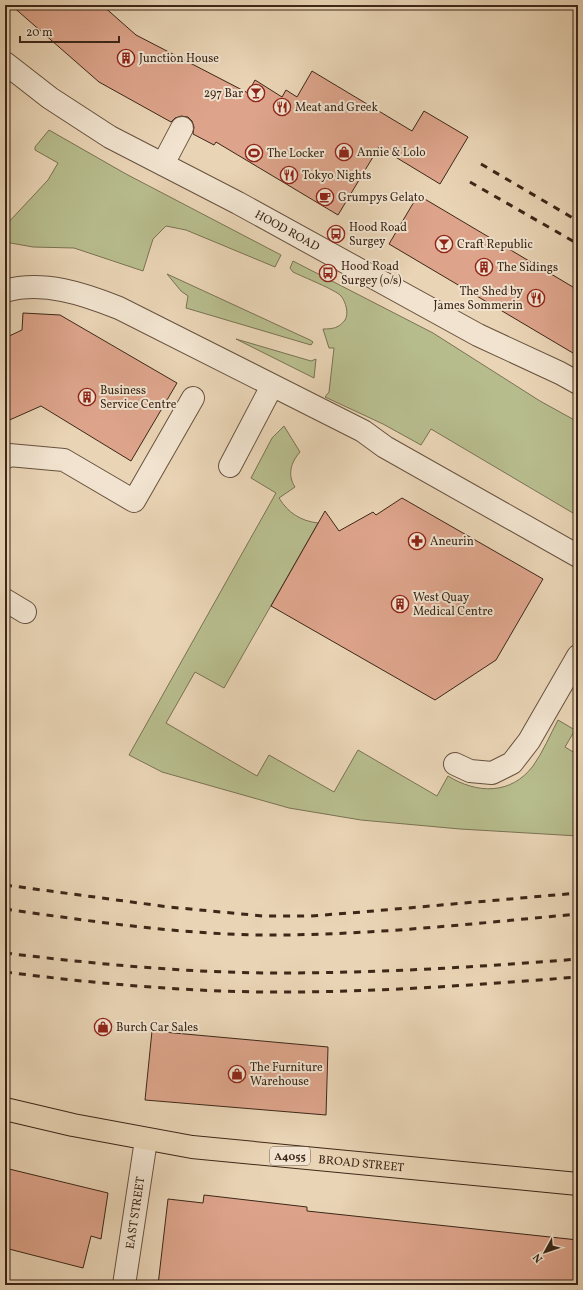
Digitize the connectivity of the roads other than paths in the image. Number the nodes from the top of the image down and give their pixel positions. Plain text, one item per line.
1 (5, 63) edge
2 (182, 128) dead end
3 (163, 164) junction
4 (5, 291) edge
5 (578, 383) edge
6 (272, 386) junction
7 (193, 398) dead end
8 (5, 458) edge
9 (230, 466) dead end
10 (578, 556) edge
11 (5, 600) edge
12 (25, 612) dead end
13 (578, 656) edge
14 (455, 764) dead end
15 (5, 1109) edge
16 (146, 1140) junction
17 (578, 1184) edge
18 (124, 1285) edge

1 - 3 street, HOOD ROAD
2 - 3 street
3 - 5 street, HOOD ROAD
4 - 6 street
6 - 9 street
6 - 10 street
7 - 8 street
11 - 12 street
13 - 14 street
15 - 16 main road, BROAD STREET / A4055
16 - 17 main road, BROAD STREET / A4055
16 - 18 street, EAST STREET

